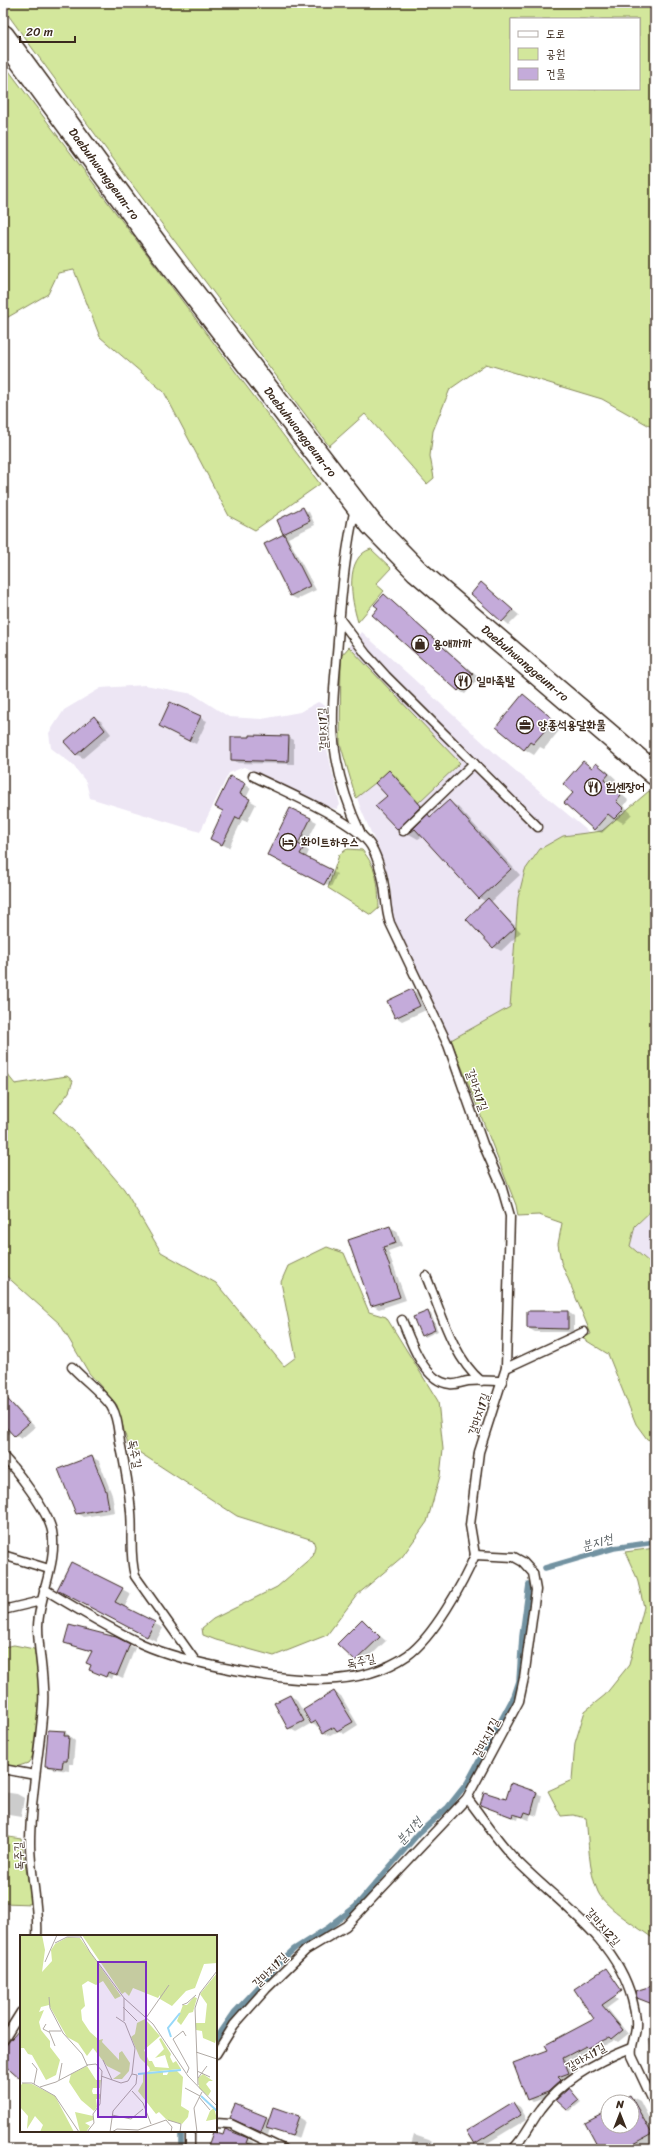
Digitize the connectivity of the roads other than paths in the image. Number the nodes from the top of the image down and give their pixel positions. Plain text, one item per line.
1 (3, 36) edge
2 (355, 505) junction
3 (339, 618) junction
4 (474, 764) junction
5 (655, 774) edge
6 (253, 776) dead end
7 (538, 827) dead end
8 (404, 831) dead end
9 (361, 835) junction
10 (426, 1276) dead end
11 (402, 1320) dead end
12 (584, 1332) dead end
13 (72, 1367) dead end
14 (506, 1368) junction
15 (502, 1381) junction
16 (481, 1382) junction
17 (3, 1456) edge
18 (3, 1555) edge
19 (474, 1555) junction
20 (49, 1569) junction
21 (44, 1589) junction
22 (41, 1601) junction
23 (3, 1610) edge
24 (196, 1662) junction
25 (3, 1769) edge
26 (35, 1775) junction
27 (466, 1798) junction
28 (37, 1935) edge
29 (20, 2014) edge
30 (3, 2041) edge
31 (631, 2048) junction
32 (217, 2052) edge
33 (655, 2105) edge
34 (217, 2123) edge
35 (190, 2132) edge
36 (190, 2149) edge
37 (283, 2149) edge
38 (513, 2149) edge

1 - 2 main road, Daebuhwanggeum-ro
2 - 3 lane, 갈마지1길
2 - 5 main road, Daebuhwanggeum-ro
3 - 4 lane
3 - 9 lane, 갈마지1길
4 - 7 lane
4 - 8 lane
6 - 9 lane, 갈마지1길
9 - 14 lane, 갈마지1길
10 - 16 lane, 갈마지1길
11 - 16 lane, 갈마지1길
12 - 14 lane
13 - 24 lane, 독주길
14 - 15 lane, 갈마지1길
15 - 16 lane, 갈마지1길
15 - 19 lane, 갈마지1길
17 - 20 lane, 독주길
18 - 20 lane
19 - 24 lane, 독주길
19 - 27 lane, 갈마지1길
20 - 21 lane, 독주길
21 - 22 lane, 독주길
21 - 24 lane, 독주길
22 - 23 lane
22 - 26 lane, 독주길
25 - 26 lane
26 - 28 lane, 독주길
27 - 31 lane, 갈마지2길
27 - 32 lane, 갈마지1길
29 - 30 lane
31 - 33 lane, 갈마지2길
31 - 38 lane, 갈마지1길
34 - 37 lane
35 - 36 lane

